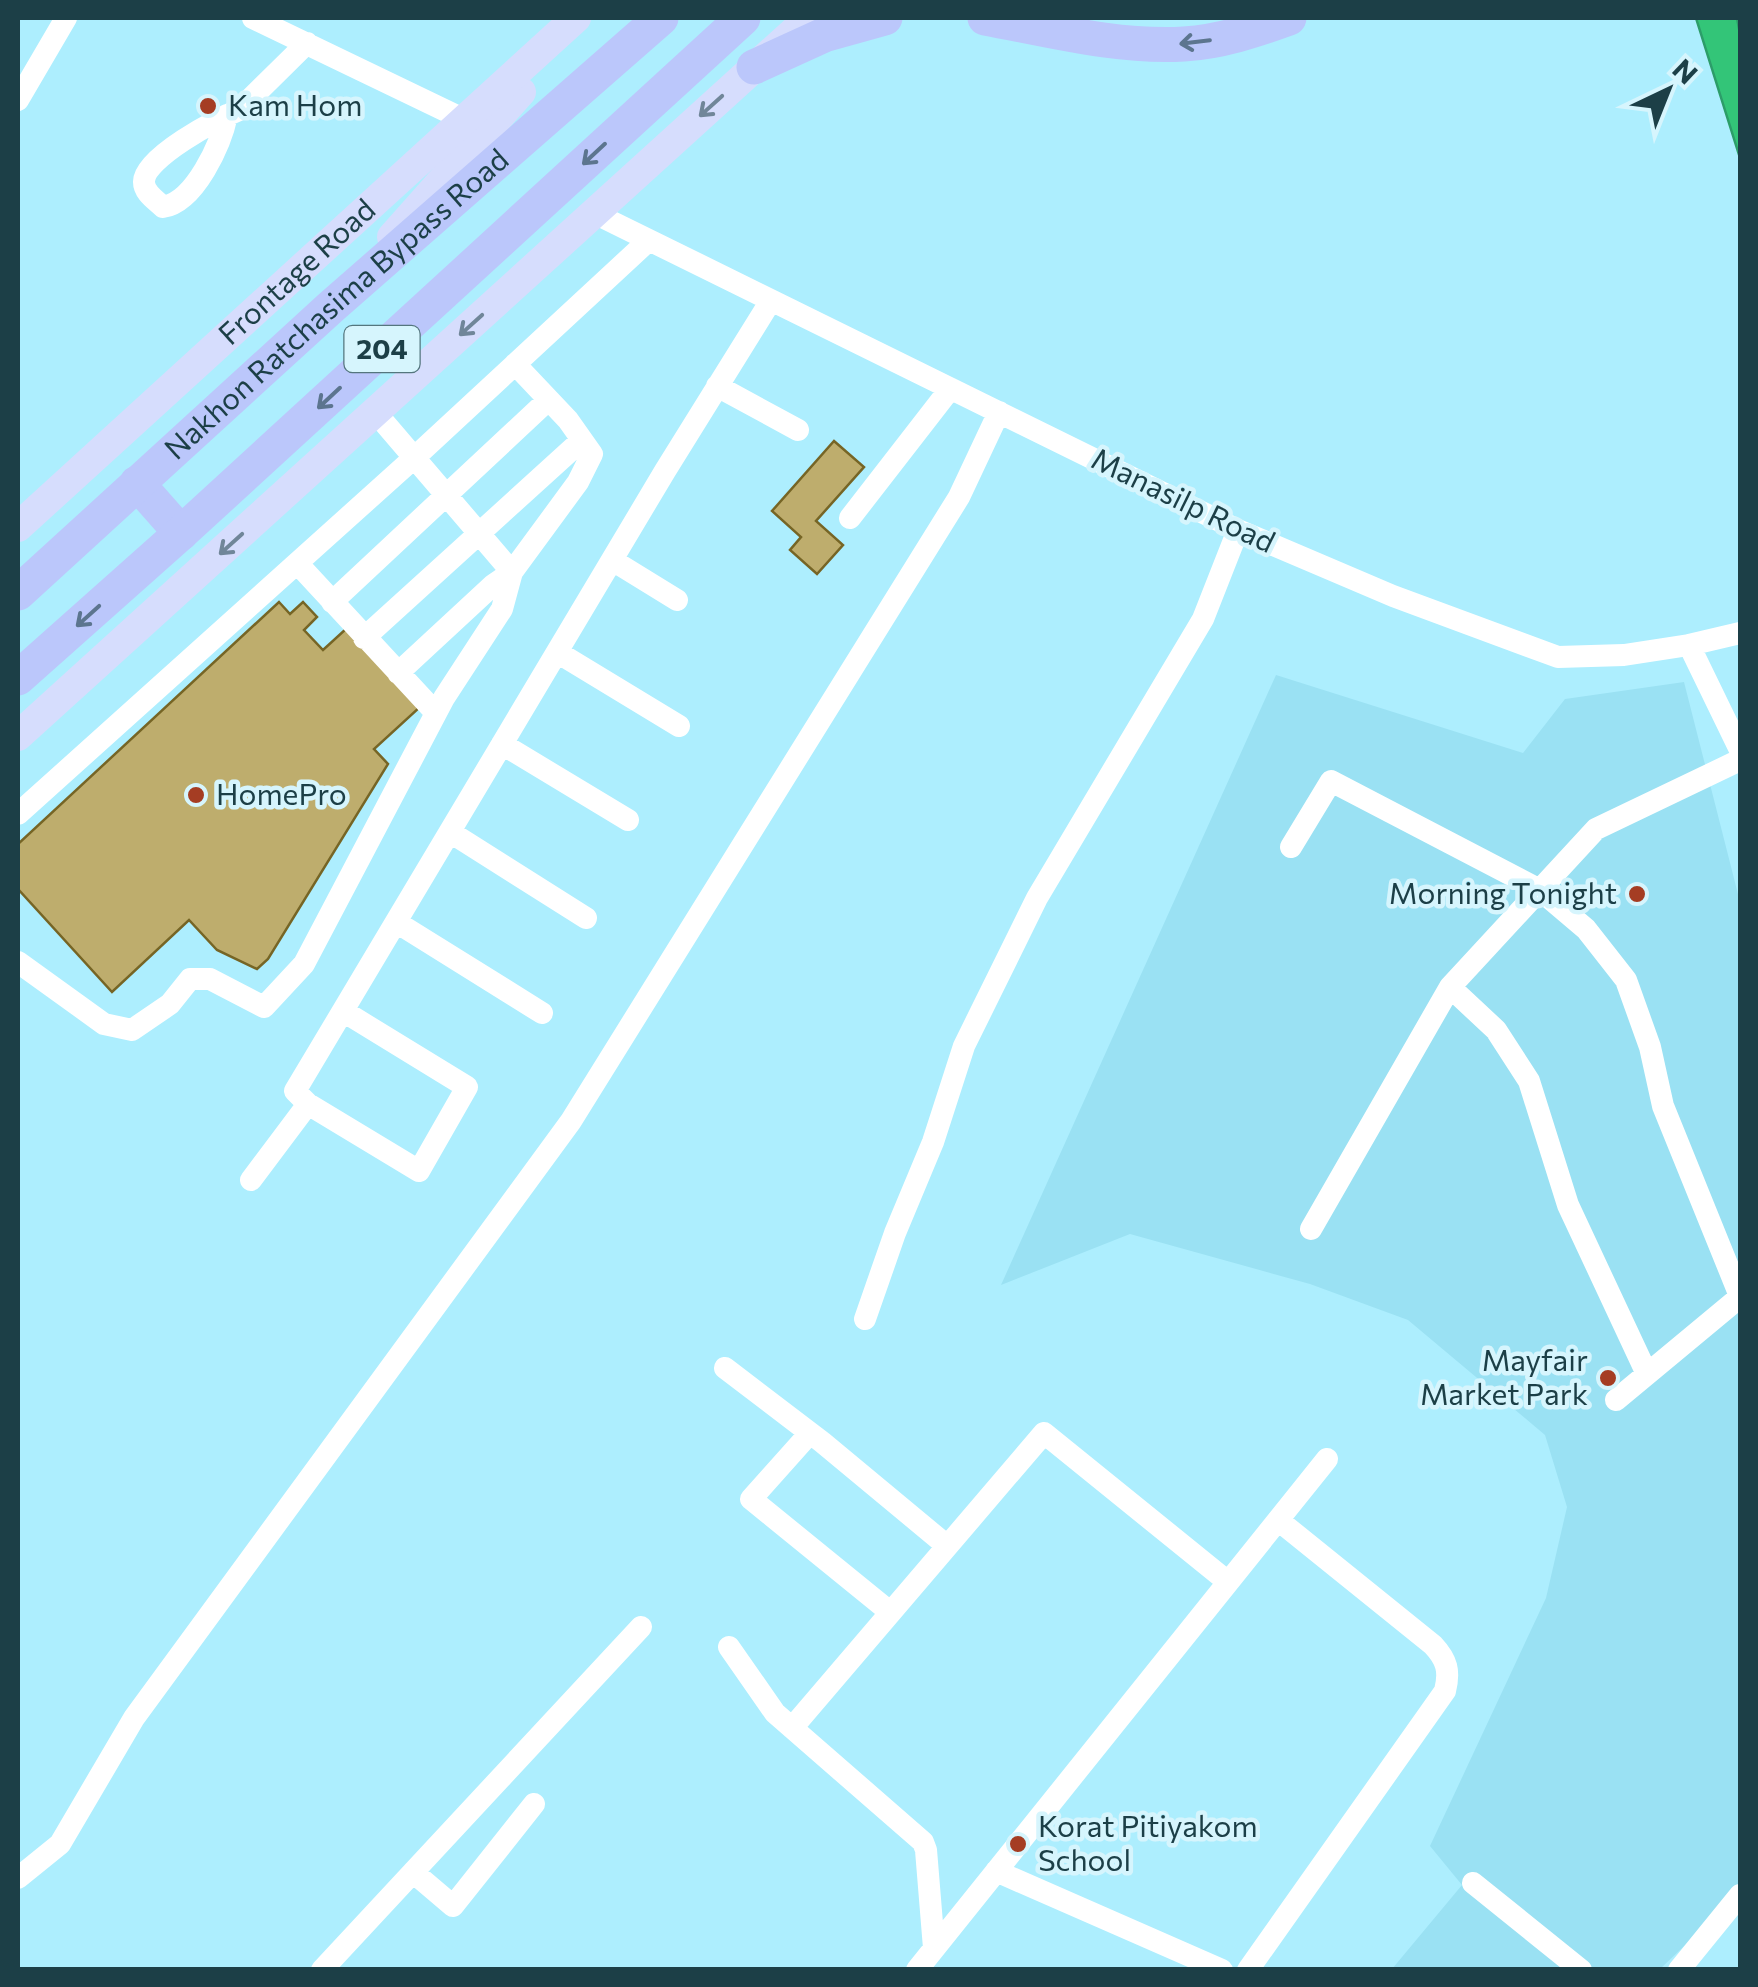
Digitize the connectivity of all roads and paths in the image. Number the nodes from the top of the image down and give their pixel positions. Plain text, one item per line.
1 (66, 18) edge
2 (253, 18) edge
3 (576, 18) edge
4 (586, 18) edge
5 (661, 18) edge
6 (744, 18) edge
7 (810, 18) edge
8 (885, 18) edge
9 (985, 18) edge
10 (1290, 18) edge
11 (307, 43) junction
12 (754, 67) junction
13 (18, 100) edge
14 (227, 115) dead end
15 (466, 120) junction
16 (594, 213) junction
17 (648, 241) junction
18 (770, 302) junction
19 (331, 307) junction
20 (515, 364) junction
21 (718, 386) junction
22 (950, 389) junction
23 (547, 401) junction
24 (999, 412) junction
25 (376, 413) junction
26 (798, 430) dead end
27 (582, 440) junction
28 (414, 457) junction
29 (137, 483) junction
30 (448, 495) junction
31 (850, 518) dead end
32 (18, 527) edge
33 (1238, 530) junction
34 (180, 534) junction
35 (482, 534) junction
36 (612, 560) junction
37 (297, 563) junction
38 (512, 572) junction
39 (18, 594) edge
40 (677, 600) dead end
41 (332, 602) junction
42 (1740, 633) edge
43 (364, 638) junction
44 (1689, 646) junction
45 (557, 652) junction
46 (398, 673) junction
47 (18, 678) edge
48 (436, 713) junction
49 (679, 726) dead end
50 (18, 736) edge
51 (502, 744) junction
52 (1740, 750) edge
53 (1740, 760) edge
54 (18, 814) edge
55 (628, 820) dead end
56 (450, 832) junction
57 (1291, 847) dead end
58 (1540, 890) junction
59 (586, 918) dead end
60 (396, 922) junction
61 (18, 962) edge
62 (1450, 988) junction
63 (343, 1011) junction
64 (542, 1012) dead end
65 (308, 1104) junction
66 (251, 1180) dead end
67 (1311, 1230) dead end
68 (1740, 1296) edge
69 (866, 1320) dead end
70 (724, 1368) dead end
71 (1648, 1374) junction
72 (1616, 1400) dead end
73 (810, 1432) junction
74 (1327, 1459) dead end
75 (1278, 1520) junction
76 (946, 1545) junction
77 (1228, 1582) junction
78 (890, 1612) junction
79 (641, 1627) dead end
80 (728, 1647) dead end
81 (792, 1728) junction
82 (534, 1804) dead end
83 (996, 1871) junction
84 (413, 1872) junction
85 (18, 1878) edge
86 (1473, 1883) dead end
87 (929, 1884) junction
88 (1740, 1895) edge
89 (959, 1916) junction
90 (934, 1948) junction
91 (322, 1970) edge
92 (916, 1970) edge
93 (1222, 1970) edge
94 (1248, 1970) edge
95 (1581, 1970) edge
96 (1679, 1970) edge

1 - 13 street
2 - 11 street
3 - 15 main road, Frontage Road
4 - 19 main road
5 - 19 highway, Nakhon Ratchasima Bypass Road / 204
6 -> 34 highway, Nakhon Ratchasima Bypass Road / 204
7 - 12 main road
8 - 12 highway
10 -> 9 highway
11 - 14 street
11 - 15 street
12 -> 16 main road
15 - 32 main road, Frontage Road
16 - 17 street, Manasilp Road
16 -> 25 main road
17 - 18 street, Manasilp Road
17 - 20 street
18 - 21 street
18 - 22 street, Manasilp Road
19 - 29 highway, Nakhon Ratchasima Bypass Road / 204
20 - 23 street
20 - 28 street
21 - 26 street
21 - 36 street
22 - 24 street, Manasilp Road
22 - 31 street
23 - 27 street
23 - 30 street
24 - 33 street, Manasilp Road
24 - 85 street
25 - 28 street
25 -> 50 main road
27 - 35 street
27 - 38 street
28 - 30 street
28 - 37 street
29 - 34 highway
29 - 39 highway, Nakhon Ratchasima Bypass Road / 204
30 - 35 street
30 - 41 street
33 - 44 street, Manasilp Road
33 - 69 street
34 -> 47 highway, Nakhon Ratchasima Bypass Road / 204
35 - 38 street
35 - 43 street
36 - 40 street
36 - 45 street
37 - 41 street
37 - 54 street
38 - 46 street
38 - 48 street
41 - 43 street
42 - 44 street, Manasilp Road
43 - 46 street
44 - 52 street
45 - 49 street
45 - 51 street
46 - 48 street
48 - 61 street
51 - 55 street
51 - 56 street
53 - 58 street
56 - 59 street
56 - 60 street
57 - 58 street
58 - 62 street
58 - 68 street
60 - 63 street
60 - 64 street
62 - 67 street
62 - 71 street
63 - 65 street
63 - 65 street
65 - 66 street
68 - 71 street
70 - 73 street
71 - 72 street
73 - 76 street
73 - 78 street
74 - 75 street
75 - 77 street
75 - 94 street
76 - 77 street
76 - 78 street
77 - 83 street
78 - 81 street
79 - 84 street
80 - 81 street
81 - 87 street
82 - 84 street
83 - 89 street
83 - 93 street
84 - 91 street
86 - 95 street
87 - 89 street
87 - 90 street
88 - 96 street
89 - 90 street
90 - 92 street

